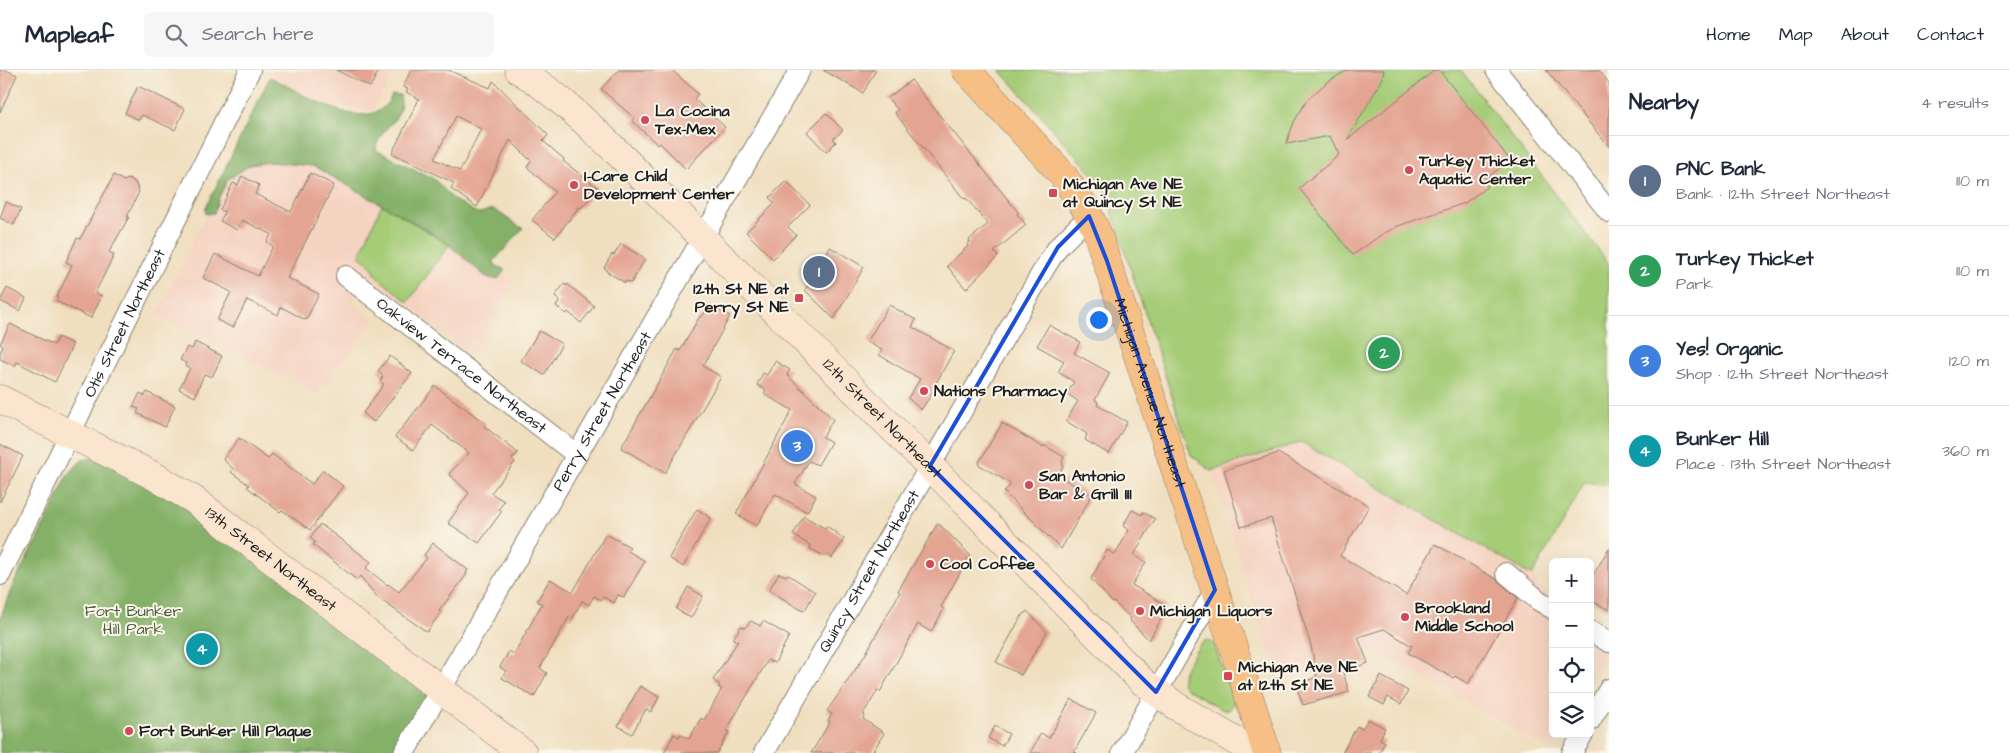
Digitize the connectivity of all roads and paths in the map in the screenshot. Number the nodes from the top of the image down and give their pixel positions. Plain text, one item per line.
1 (250, 70) edge
2 (519, 70) edge
3 (800, 70) edge
4 (966, 70) edge
5 (1496, 70) edge
6 (1609, 212) edge
7 (1089, 216) junction
8 (702, 238) junction
9 (346, 276) dead end
10 (0, 399) edge
11 (70, 434) junction
12 (577, 455) junction
13 (930, 466) junction
14 (1506, 573) dead end
15 (0, 575) edge
16 (1215, 590) junction
17 (1549, 607) edge
18 (1594, 633) edge
19 (1609, 642) edge
20 (1609, 689) edge
21 (440, 690) junction
22 (1156, 692) junction
23 (1594, 714) edge
24 (1581, 738) edge
25 (404, 753) edge
26 (523, 753) edge
27 (764, 753) edge
28 (1122, 753) edge
29 (1256, 753) edge
30 (1267, 753) edge
31 (1572, 753) edge

1 - 11 street, Otis Street Northeast
2 - 8 street, 12th Street Northeast
3 - 8 street, Perry Street Northeast
4 - 7 main road, Michigan Avenue Northeast
5 - 6 street
7 - 13 street, Quincy Street Northeast
7 - 16 main road, Michigan Avenue Northeast
8 - 12 street, Perry Street Northeast
8 - 13 street, 12th Street Northeast
9 - 12 street, Oakview Terrace Northeast
10 - 11 street, 13th Street Northeast
11 - 15 street, Otis Street Northeast
11 - 21 street, 13th Street Northeast
12 - 21 street, Perry Street Northeast
13 - 22 street, 12th Street Northeast
13 - 27 street, Quincy Street Northeast
14 - 17 street
16 - 22 street
16 - 30 main road, Michigan Avenue Northeast
18 - 19 street
20 - 23 street
21 - 25 street, Perry Street Northeast
21 - 26 street, 13th Street Northeast
22 - 28 street
22 - 29 street, 12th Street Northeast
24 - 31 street

